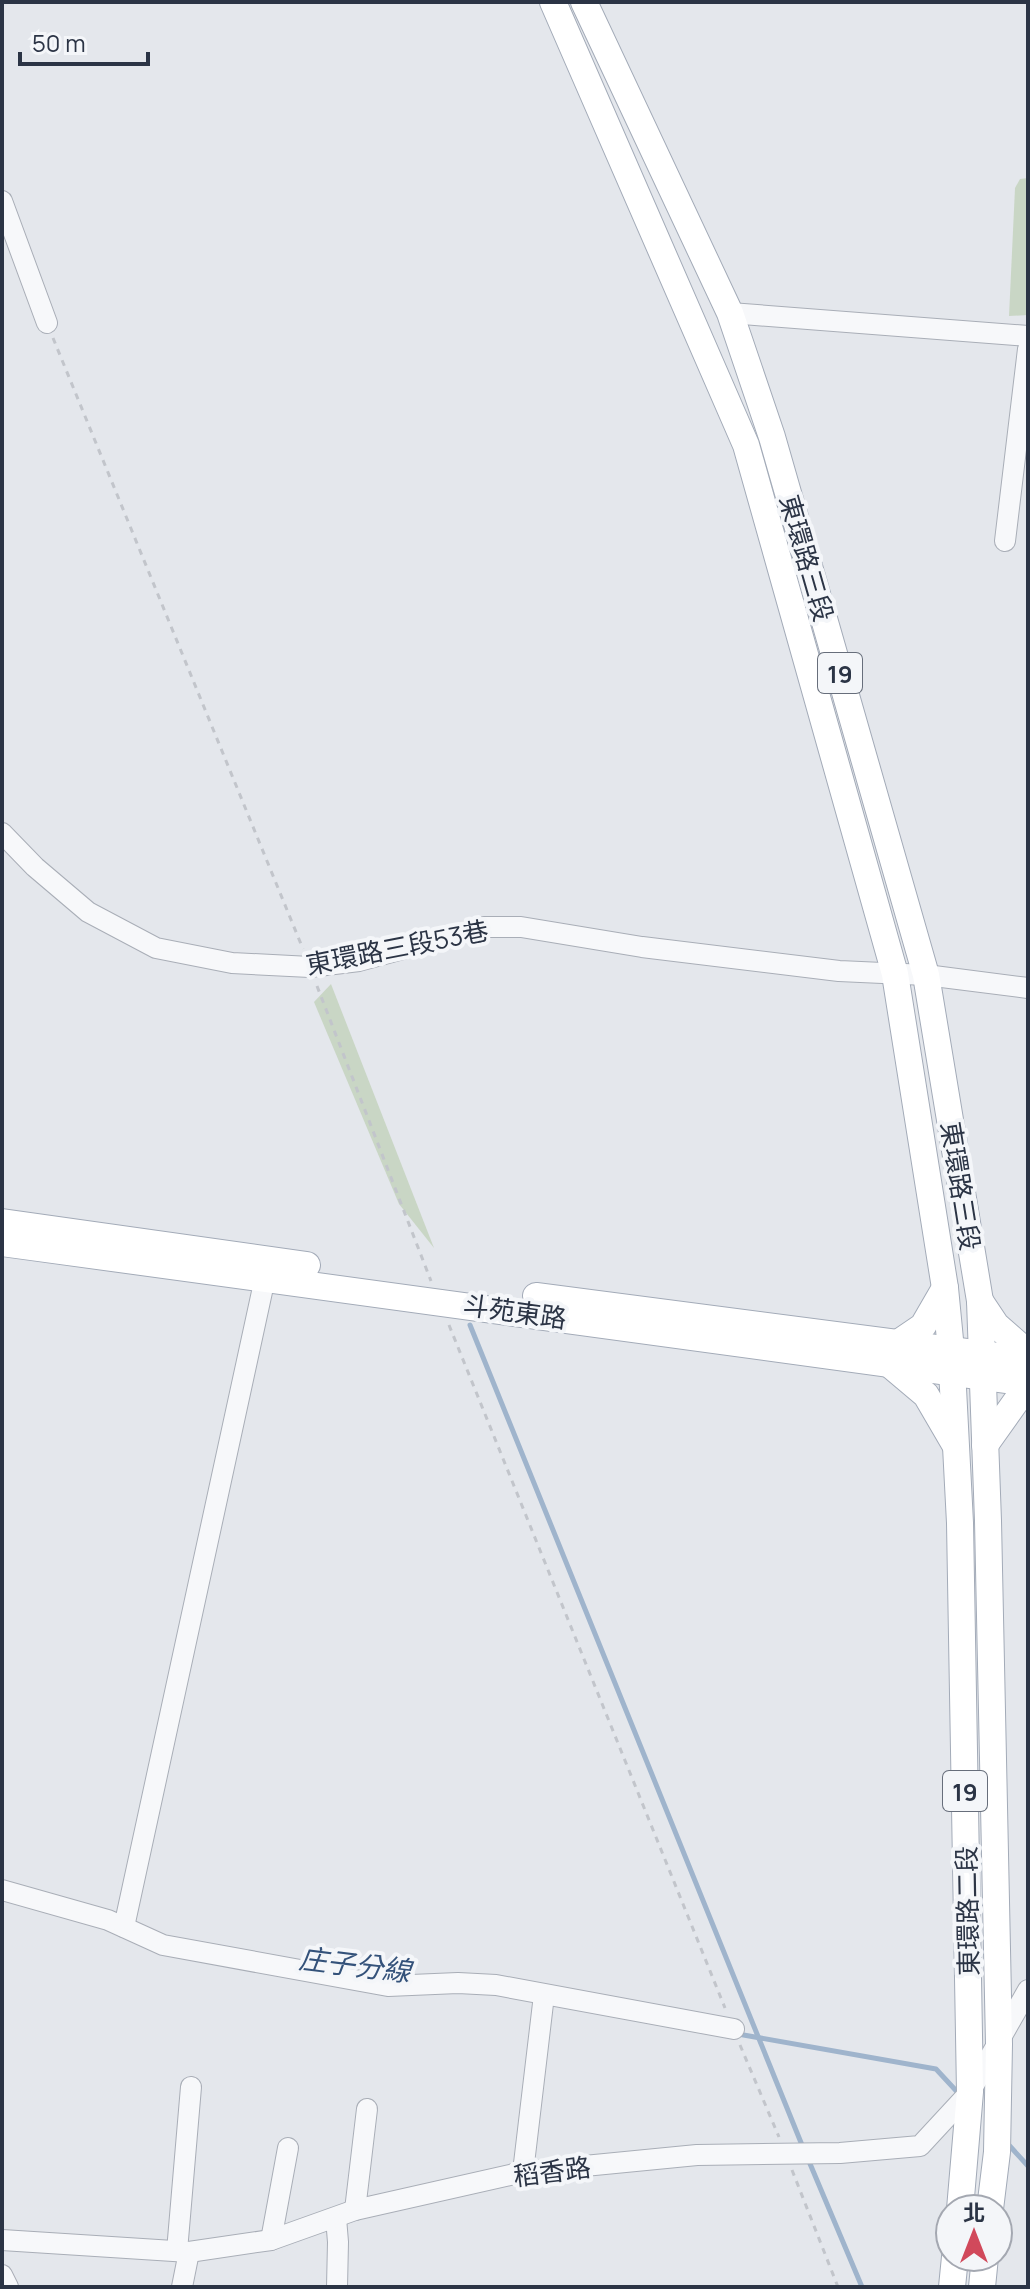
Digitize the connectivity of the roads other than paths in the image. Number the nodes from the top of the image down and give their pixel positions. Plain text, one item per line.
1 (553, 2) edge
2 (584, 2) edge
3 (2, 201) edge
4 (730, 313) junction
5 (47, 323) road end
6 (1028, 336) edge
7 (1028, 349) edge
8 (1005, 541) dead end
9 (2, 833) edge
10 (895, 974) junction
11 (926, 975) junction
12 (1028, 988) edge
13 (2, 1222) edge
14 (2, 1243) edge
15 (265, 1278) junction
16 (945, 1288) junction
17 (435, 1292) junction
18 (980, 1301) junction
19 (893, 1353) junction
20 (1028, 1353) edge
21 (1028, 1360) edge
22 (952, 1361) junction
23 (982, 1365) junction
24 (1028, 1383) edge
25 (1028, 1393) edge
26 (985, 1445) junction
27 (956, 1447) junction
28 (2, 1890) edge
29 (124, 1927) junction
30 (1028, 1990) edge
31 (544, 1995) junction
32 (734, 2029) road end
33 (999, 2044) junction
34 (191, 2087) dead end
35 (970, 2092) junction
36 (367, 2109) dead end
37 (288, 2148) dead end
38 (523, 2172) junction
39 (961, 2193) edge
40 (992, 2193) edge
41 (355, 2210) junction
42 (336, 2218) junction
43 (3, 2240) edge
44 (271, 2240) junction
45 (183, 2252) junction
46 (2, 2262) edge
47 (2, 2275) edge
48 (8, 2287) edge
49 (182, 2287) edge
50 (337, 2287) edge

1 - 10 main road, 東環路三段 / 19
2 - 4 main road, 東環路三段 / 19
3 - 5 street
4 - 6 street
4 - 11 main road, 東環路三段 / 19
7 - 8 street
9 - 10 street, 東環路三段53巷
10 - 11 street, 東環路三段53巷
10 - 16 main road, 東環路三段 / 19
11 - 12 street, 東環路三段53巷
11 - 18 main road, 東環路三段 / 19
13 - 17 main road, 斗苑東路
14 - 15 main road, 斗苑東路
15 - 17 main road, 斗苑東路
15 - 29 street
16 - 19 main road
16 - 22 main road, 東環路三段 / 19
17 - 19 main road, 斗苑東路
18 - 20 main road
18 - 23 main road, 東環路三段 / 19
19 - 22 main road, 斗苑東路
19 - 27 main road
21 - 23 main road, 斗苑東路
22 - 23 main road, 斗苑東路
22 - 27 main road, 東環路二段 / 19
23 - 24 main road, 斗苑東路
23 - 26 main road, 東環路二段 / 19
25 - 26 main road
26 - 33 main road, 東環路二段 / 19
27 - 35 main road, 東環路二段 / 19
28 - 29 street
29 - 31 street
30 - 33 street, 稻香路
31 - 32 street
31 - 38 street
33 - 35 street, 稻香路
33 - 40 main road, 東環路二段 / 19
34 - 45 street
35 - 38 street, 稻香路
35 - 39 main road, 東環路二段 / 19
36 - 41 street
37 - 44 street
38 - 41 street, 稻香路
41 - 42 street, 稻香路
42 - 44 street, 稻香路
42 - 50 street
43 - 45 street, 稻香路
43 - 46 street
44 - 45 street, 稻香路
45 - 49 street
47 - 48 street

